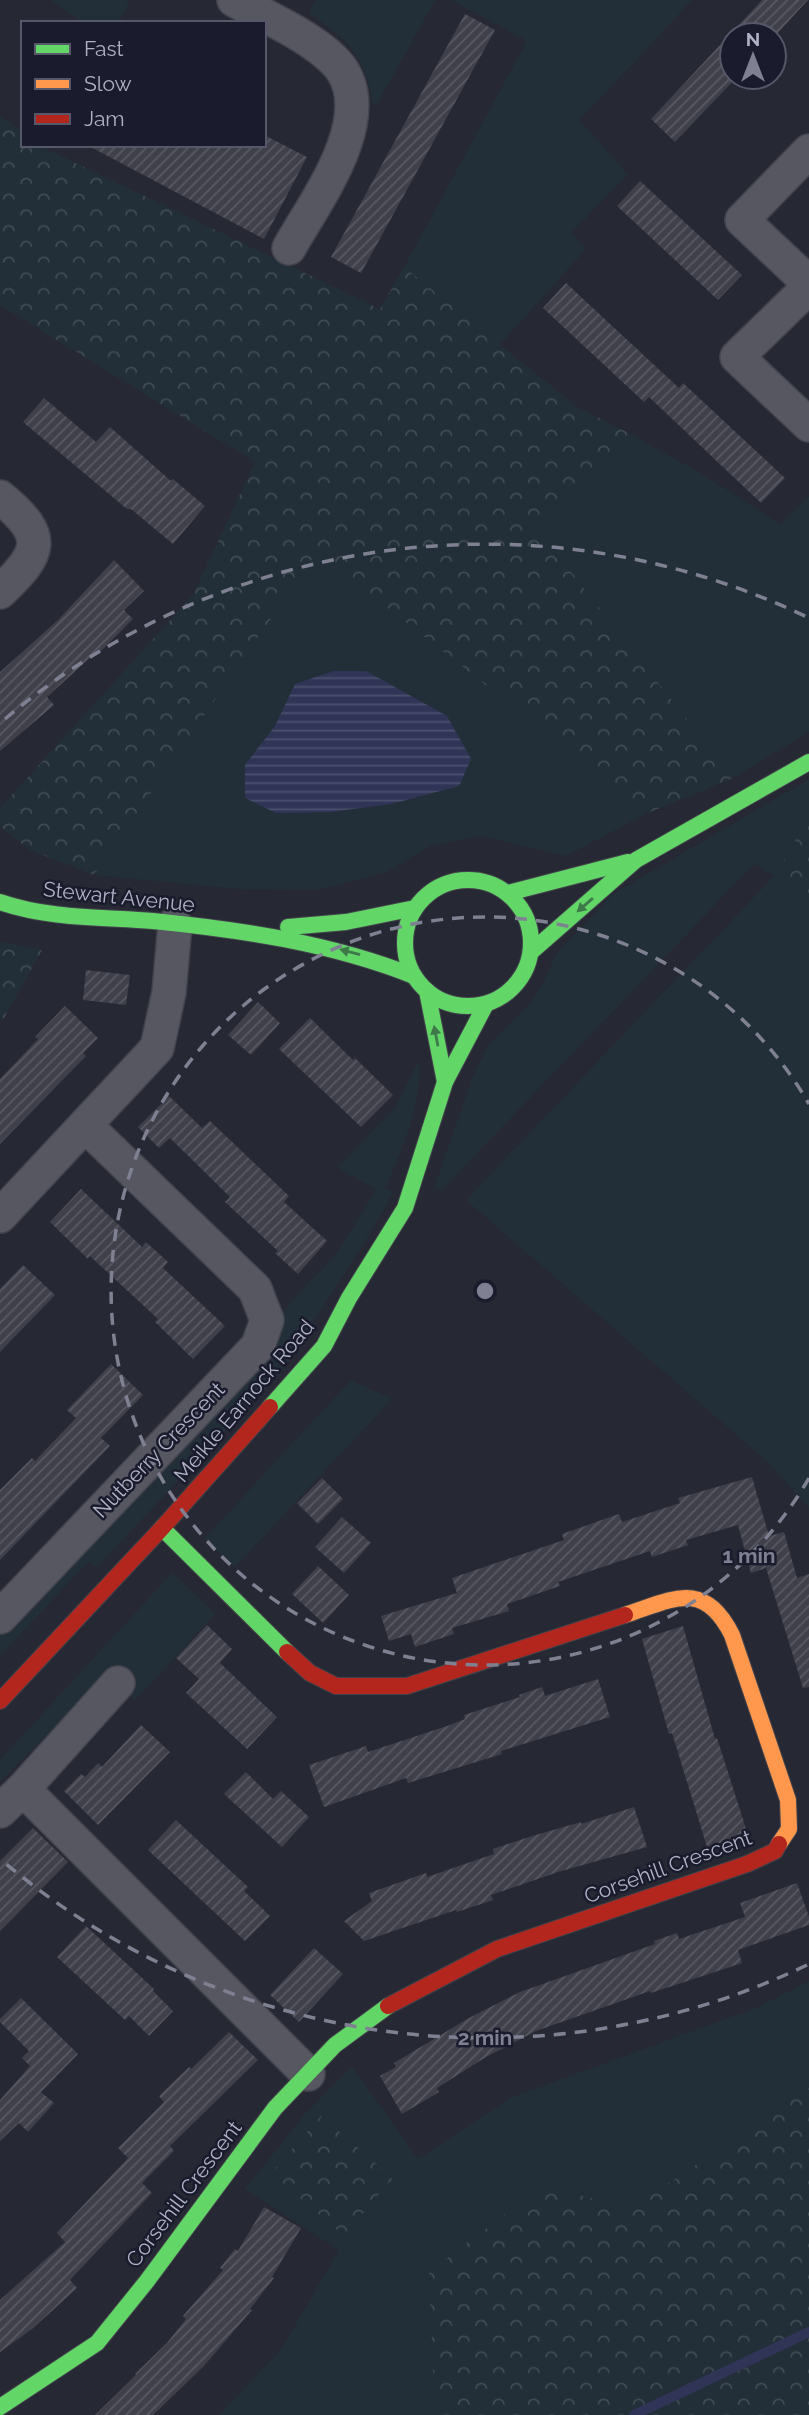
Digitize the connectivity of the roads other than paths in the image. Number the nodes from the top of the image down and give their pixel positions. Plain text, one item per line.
1 (234, 0) edge
2 (809, 151) edge
3 (289, 248) dead end
4 (809, 285) edge
5 (809, 425) edge
6 (0, 497) edge
7 (0, 592) edge
8 (809, 762) edge
9 (636, 860) junction
10 (508, 893) junction
11 (0, 902) edge
12 (415, 908) junction
13 (175, 924) junction
14 (234, 929) junction
15 (531, 952) junction
16 (414, 976) junction
17 (427, 991) junction
18 (486, 1004) junction
19 (445, 1082) junction
20 (86, 1126) junction
21 (0, 1216) edge
22 (162, 1528) junction
23 (0, 1617) edge
24 (118, 1683) dead end
25 (0, 1701) edge
26 (11, 1800) edge
27 (308, 2074) junction
28 (0, 2407) edge

1 - 3 street
2 - 4 street
4 - 5 street
6 - 7 street
8 - 9 street
9 - 10 street
9 -> 15 street
10 - 12 street
10 - 15 street
11 - 13 street, Stewart Avenue
12 - 14 street, Stewart Avenue
12 - 16 street
13 - 14 street, Stewart Avenue
13 - 20 street
16 -> 14 street, Stewart Avenue
15 - 18 street
16 - 17 street
17 - 18 street
19 -> 17 street, Meikle Earnock Road
18 - 19 street, Meikle Earnock Road
19 - 22 street, Meikle Earnock Road
20 - 21 street
20 - 23 street, Nutberry Crescent
22 - 25 street, Meikle Earnock Road
22 - 27 street, Corsehill Crescent
24 - 26 street
26 - 27 street
27 - 28 street, Corsehill Crescent

